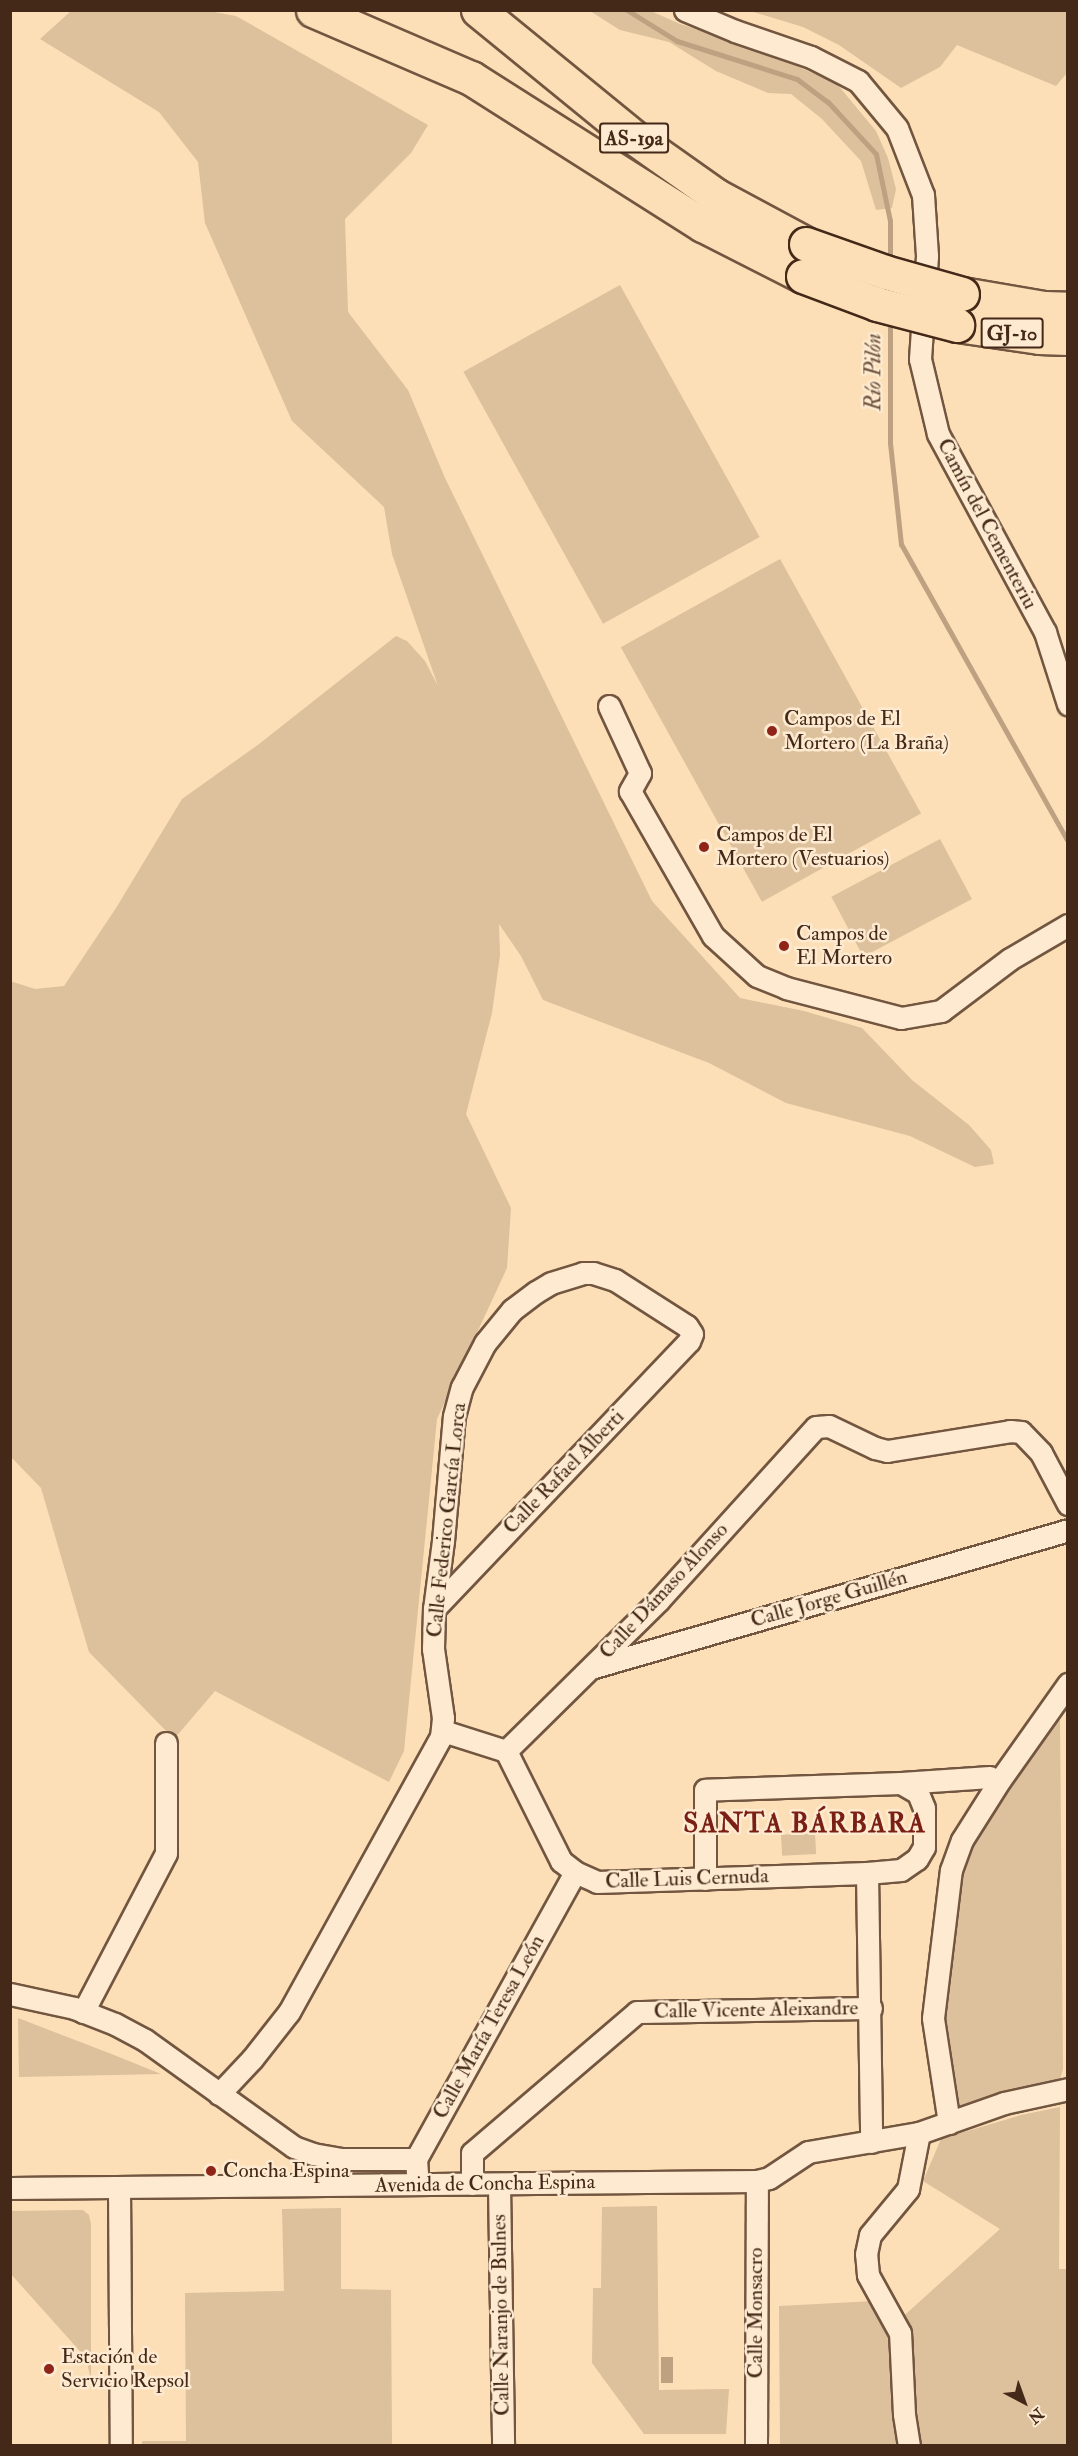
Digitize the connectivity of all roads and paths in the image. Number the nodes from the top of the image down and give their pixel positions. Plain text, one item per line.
1 (313, 10) edge
2 (478, 10) edge
3 (685, 10) edge
4 (1068, 309) edge
5 (960, 310) junction
6 (1068, 338) edge
7 (1068, 704) edge
8 (609, 706) dead end
9 (1068, 926) edge
10 (593, 1273) joint
11 (1068, 1504) edge
12 (1068, 1530) edge
13 (434, 1609) junction
14 (591, 1668) junction
15 (1068, 1684) edge
16 (443, 1731) junction
17 (166, 1743) dead end
18 (506, 1751) junction
19 (990, 1777) dead end
20 (901, 1783) junction
21 (575, 1872) junction
22 (867, 1873) junction
23 (705, 1879) junction
24 (10, 1994) edge
25 (870, 2008) junction
26 (83, 2012) junction
27 (1068, 2089) edge
28 (219, 2094) junction
29 (949, 2123) junction
30 (919, 2133) junction
31 (871, 2142) junction
32 (416, 2159) junction
33 (757, 2181) junction
34 (472, 2184) junction
35 (499, 2184) junction
36 (417, 2185) junction
37 (119, 2187) junction
38 (10, 2188) edge
39 (121, 2445) edge
40 (503, 2445) edge
41 (756, 2445) edge
42 (909, 2445) edge

1 - 5 highway, AS-19a, bridge
2 - 5 highway, AS-19a, bridge
3 - 7 street, Camín del Cementeriu
4 - 5 highway, GJ-10
5 - 6 highway, GJ-10
8 - 9 street
10 - 13 street, Calle Federico García Lorca
10 - 13 street, Calle Rafael Alberti
11 - 14 street, Calle Dámaso Alonso
12 - 14 street, Calle Jorge Guillén
13 - 16 street, Calle Federico García Lorca
14 - 18 street, Calle Dámaso Alonso
15 - 29 street
16 - 18 street
16 - 28 street
17 - 26 street
18 - 21 street, Calle Luis Cernuda
19 - 20 street
20 - 22 street, Calle Luis Cernuda
20 - 23 street
21 - 23 street, Calle Luis Cernuda
21 - 32 street, Calle María Teresa León
22 - 23 street, Calle Luis Cernuda
22 - 25 street
24 - 26 street
25 - 31 street
25 - 34 street, Calle Vicente Aleixandre
26 - 28 street
27 - 29 street, Avenida de Concha Espina
28 - 32 street
29 - 30 street, Avenida de Concha Espina
30 - 31 street, Avenida de Concha Espina
30 - 42 street
31 - 33 street, Avenida de Concha Espina
32 - 36 street
33 - 35 street, Avenida de Concha Espina
33 - 41 street, Calle Monsacro
34 - 35 street, Avenida de Concha Espina
34 - 36 street, Avenida de Concha Espina
35 - 40 street, Calle Naranjo de Bulnes
36 - 37 street, Avenida de Concha Espina
37 - 38 street, Avenida de Concha Espina
37 - 39 street

